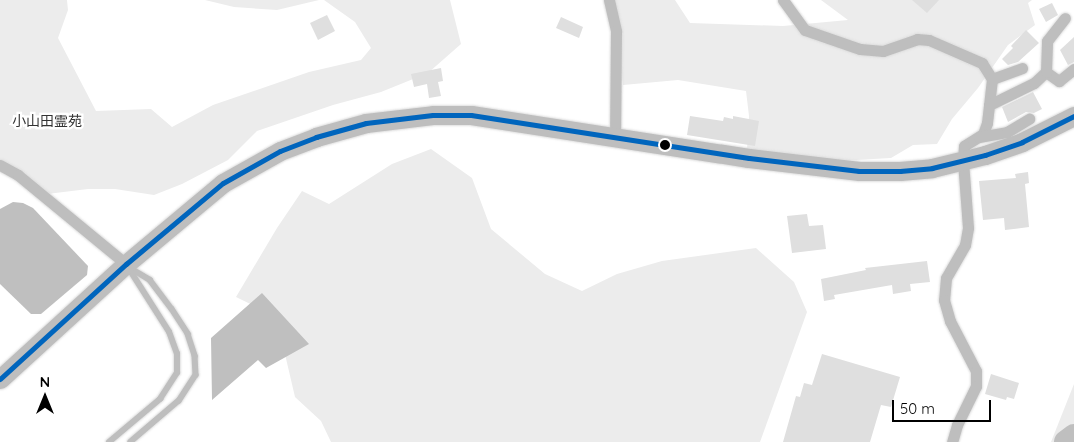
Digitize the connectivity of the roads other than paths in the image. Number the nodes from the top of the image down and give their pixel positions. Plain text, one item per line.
1 (610, 0) edge
2 (783, 0) edge
3 (1066, 18) dead end
4 (1022, 68) dead end
5 (1074, 69) edge
6 (1046, 72) junction
7 (992, 79) junction
8 (989, 106) junction
9 (1074, 116) edge
10 (1030, 119) dead end
11 (615, 136) junction
12 (978, 138) junction
13 (963, 161) junction
14 (0, 165) edge
15 (126, 264) junction
16 (0, 379) edge
17 (110, 442) edge
18 (130, 442) edge
19 (952, 442) edge

1 - 11 street
2 - 7 street
3 - 6 street
4 - 7 street
5 - 6 street
6 - 8 street
7 - 8 street
8 - 12 street
9 - 13 highway
10 - 12 street
11 - 13 highway
11 - 15 highway
12 - 13 street
13 - 19 street
14 - 15 street
15 - 16 highway
15 - 17 lane
15 - 18 lane

